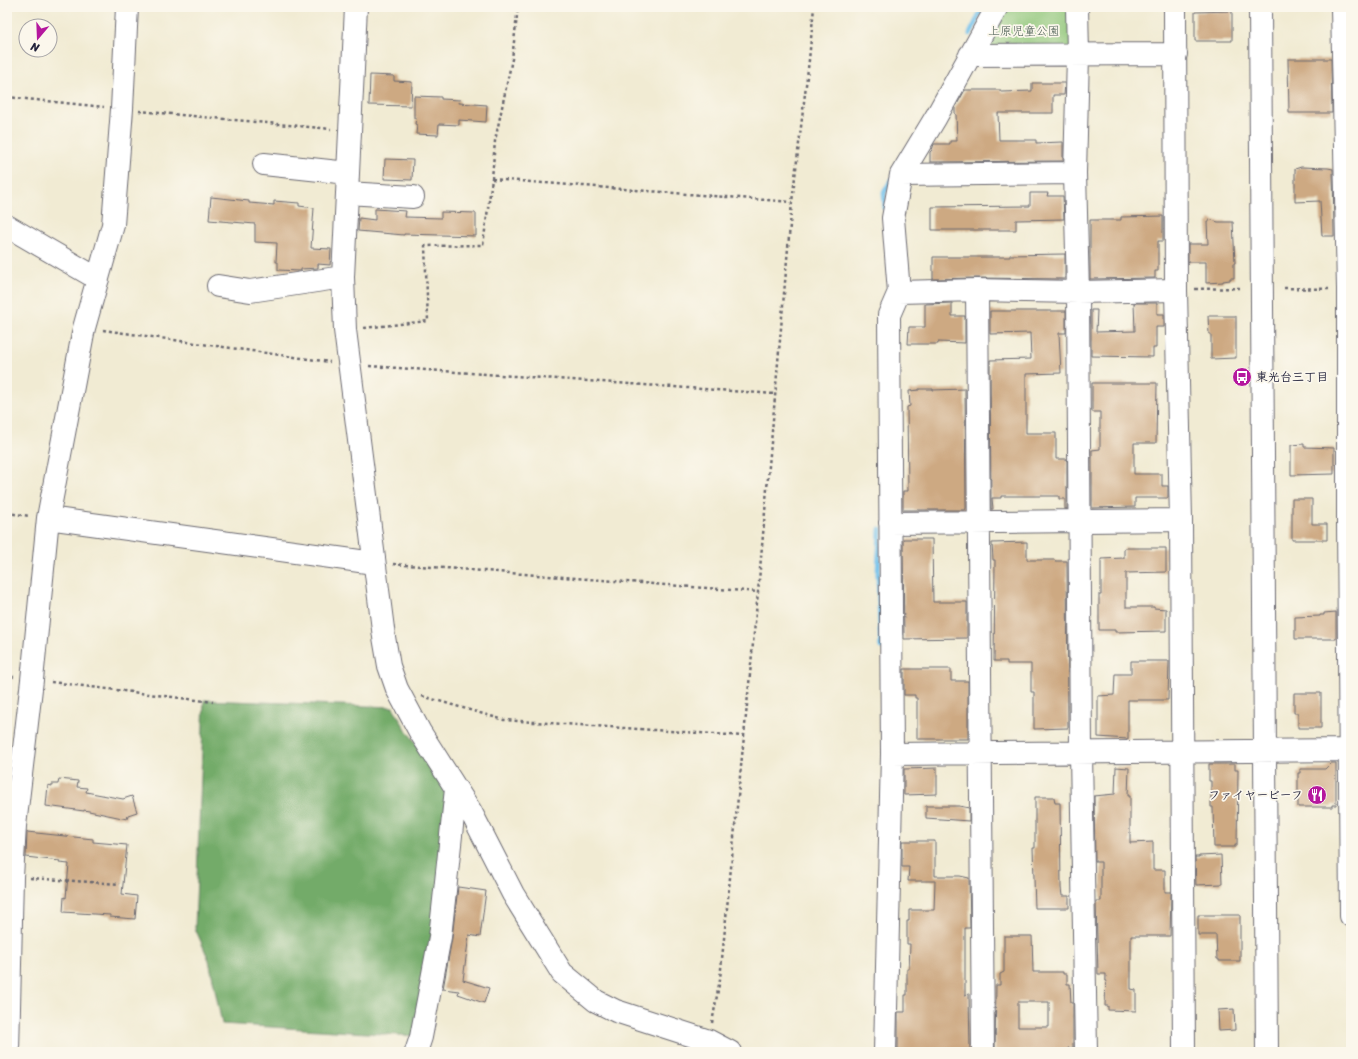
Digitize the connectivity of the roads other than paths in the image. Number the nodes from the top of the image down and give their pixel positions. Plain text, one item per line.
1 (127, 7) edge
2 (356, 7) edge
3 (997, 7) edge
4 (1076, 7) edge
5 (1175, 7) edge
6 (1260, 7) edge
7 (1342, 7) edge
8 (1176, 54) junction
9 (970, 55) junction
10 (1078, 55) junction
11 (1347, 56) edge
12 (264, 164) dead end
13 (1075, 173) junction
14 (901, 175) junction
15 (347, 183) junction
16 (413, 196) dead end
17 (7, 226) edge
18 (343, 277) junction
19 (98, 279) junction
20 (218, 286) dead end
21 (1350, 289) edge
22 (977, 290) junction
23 (1176, 290) junction
24 (899, 292) junction
25 (1078, 292) junction
26 (48, 518) junction
27 (1080, 520) junction
28 (1181, 520) junction
29 (1349, 520) edge
30 (978, 522) junction
31 (890, 523) junction
32 (374, 563) junction
33 (1266, 750) junction
34 (1350, 750) edge
35 (1183, 751) junction
36 (1082, 752) junction
37 (980, 753) junction
38 (892, 754) junction
39 (456, 789) junction
40 (1351, 916) edge
41 (8, 1052) edge
42 (416, 1052) edge
43 (730, 1052) edge
44 (885, 1052) edge
45 (983, 1052) edge
46 (1086, 1052) edge
47 (1184, 1052) edge
48 (1267, 1052) edge

1 - 19 street
2 - 15 street
3 - 9 street
4 - 10 street
5 - 8 street
6 - 33 street
7 - 11 street
8 - 10 street
8 - 23 street
9 - 10 street
9 - 14 street
10 - 13 street
11 - 21 street
12 - 15 street
13 - 14 street
13 - 25 street
14 - 24 street
15 - 16 street
15 - 18 street
17 - 19 street
18 - 20 street
18 - 32 street
19 - 26 street
21 - 29 street
22 - 24 street
22 - 25 street
22 - 30 street
23 - 25 street
23 - 28 street
24 - 31 street
25 - 27 street
26 - 32 street
26 - 41 street
27 - 28 street
27 - 30 street
27 - 36 street
28 - 35 street
29 - 34 street
30 - 31 street
30 - 37 street
31 - 38 street
32 - 39 street
33 - 34 street
33 - 35 street
33 - 48 street
34 - 40 street
35 - 36 street
35 - 47 street
36 - 37 street
36 - 46 street
37 - 38 street
37 - 45 street
38 - 44 street
39 - 42 street
39 - 43 street

